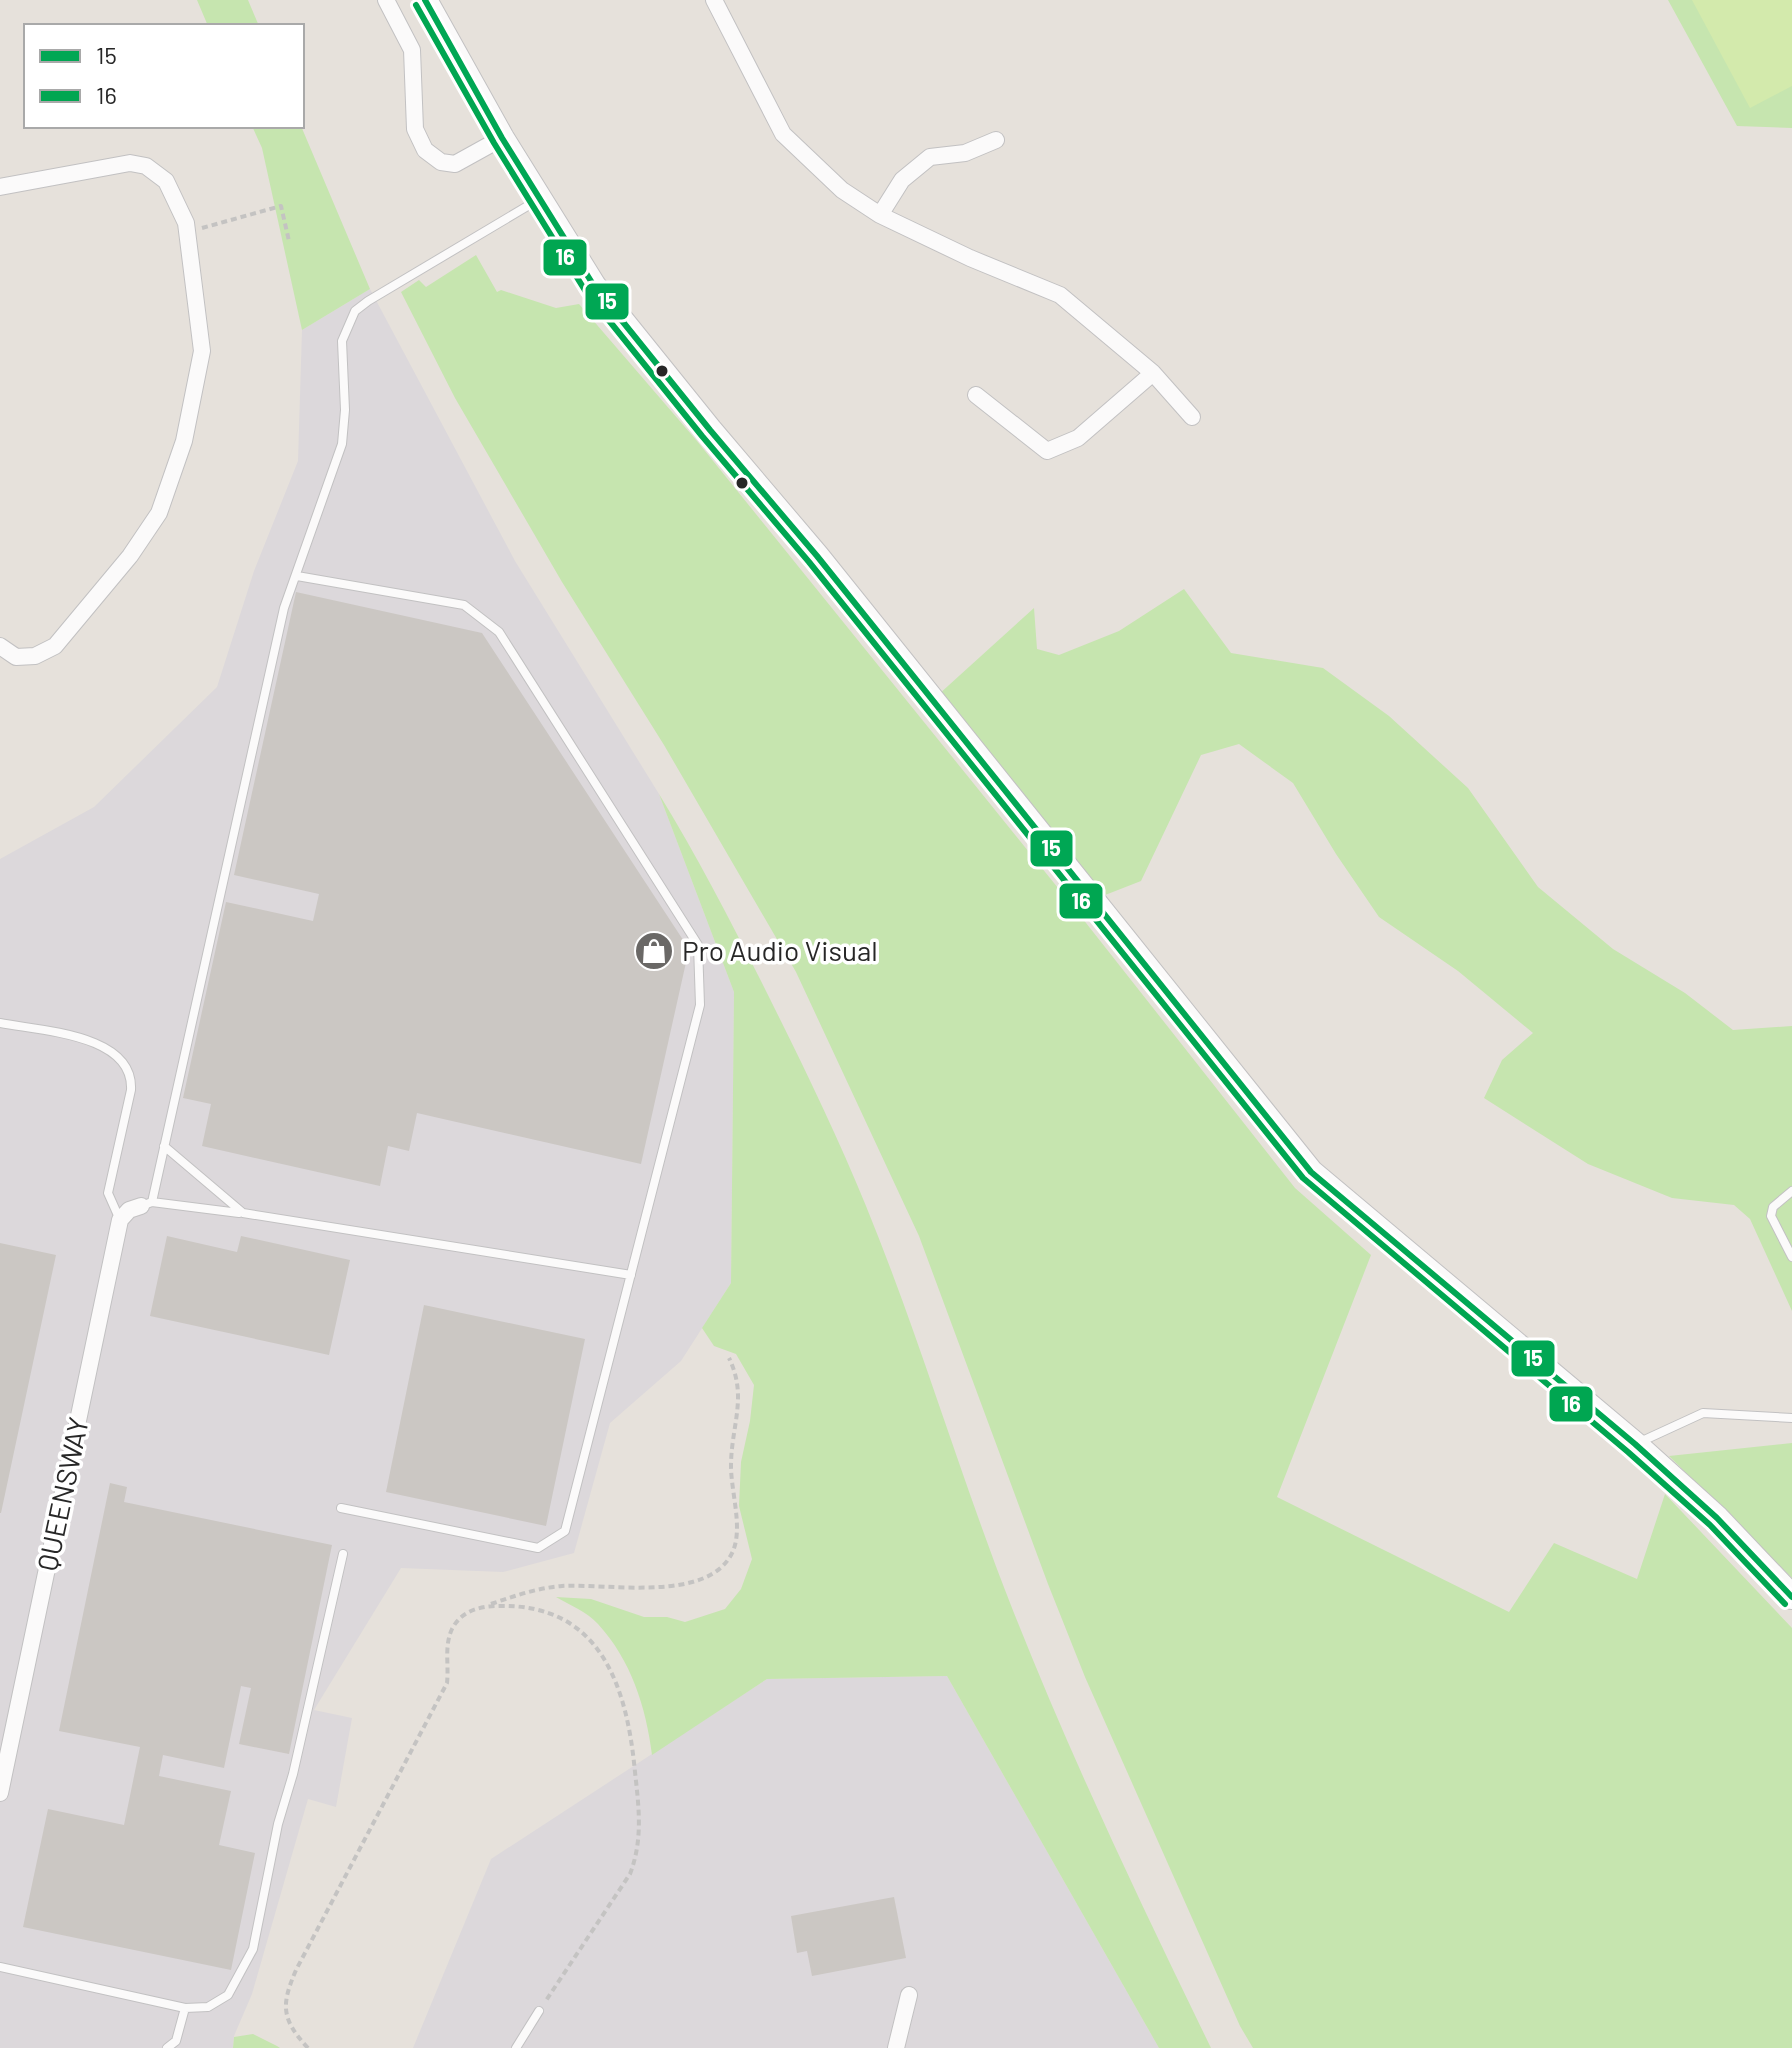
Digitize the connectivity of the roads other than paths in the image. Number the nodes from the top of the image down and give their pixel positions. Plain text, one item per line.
1 (386, 0) edge
2 (425, 0) edge
3 (714, 0) edge
4 (502, 138) junction
5 (996, 140) dead end
6 (0, 187) edge
7 (541, 198) junction
8 (880, 215) junction
9 (1153, 373) junction
10 (976, 395) dead end
11 (1192, 417) dead end
12 (297, 576) junction
13 (0, 646) edge
14 (0, 1023) edge
15 (164, 1146) junction
16 (1792, 1191) edge
17 (147, 1204) junction
18 (243, 1213) junction
19 (120, 1220) junction
20 (1792, 1257) edge
21 (631, 1275) junction
22 (1792, 1418) edge
23 (1635, 1444) junction
24 (341, 1508) dead end
25 (343, 1554) dead end
26 (1792, 1597) edge
27 (0, 1793) edge
28 (0, 1967) edge
29 (909, 1995) dead end
30 (185, 2008) junction
31 (539, 2011) road end
32 (167, 2048) edge
33 (516, 2048) edge
34 (896, 2048) edge

1 - 4 street
2 - 4 main road
3 - 8 street
4 - 7 main road
5 - 8 street
6 - 13 street
7 - 12 lane
7 - 23 main road
8 - 9 street
9 - 10 street
9 - 11 street
12 - 15 lane
12 - 21 lane
14 - 19 lane
15 - 17 lane
15 - 18 lane
16 - 20 lane
17 - 18 lane
17 - 19 street
18 - 21 lane
19 - 27 street, QUEENSWAY
21 - 24 lane
22 - 23 lane
23 - 26 main road
25 - 30 lane
28 - 30 lane
29 - 34 street
30 - 32 lane
31 - 33 lane

